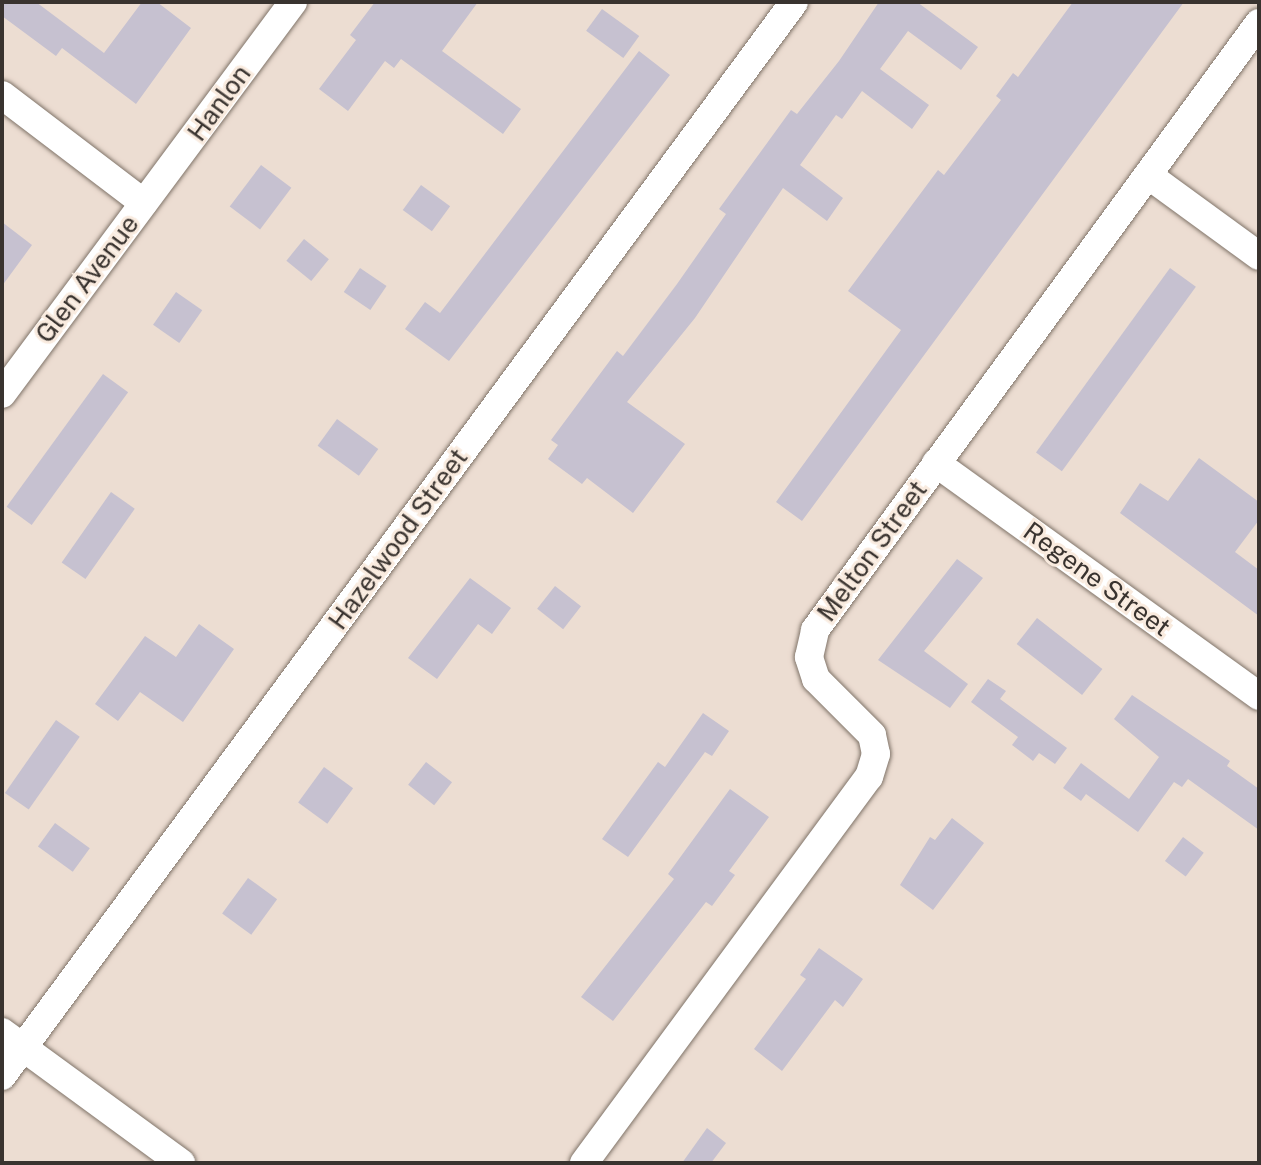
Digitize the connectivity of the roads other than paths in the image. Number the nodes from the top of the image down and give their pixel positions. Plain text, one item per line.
1 (293, 2) edge
2 (794, 2) edge
3 (1259, 23) edge
4 (2, 95) edge
5 (1148, 175) junction
6 (144, 203) junction
7 (1259, 256) edge
8 (2, 394) edge
9 (936, 463) junction
10 (1259, 696) edge
11 (13, 1039) edge
12 (2, 1076) edge
13 (181, 1163) edge
14 (584, 1163) edge

1 - 6 street, Hanlon
2 - 11 street, Hazelwood Street
3 - 5 street, Melton Street
4 - 6 street
5 - 7 street
5 - 9 street, Melton Street
6 - 8 street, Glen Avenue
9 - 10 street, Regene Street
9 - 14 street, Melton Street
11 - 12 street, Hazelwood Street
11 - 13 street

